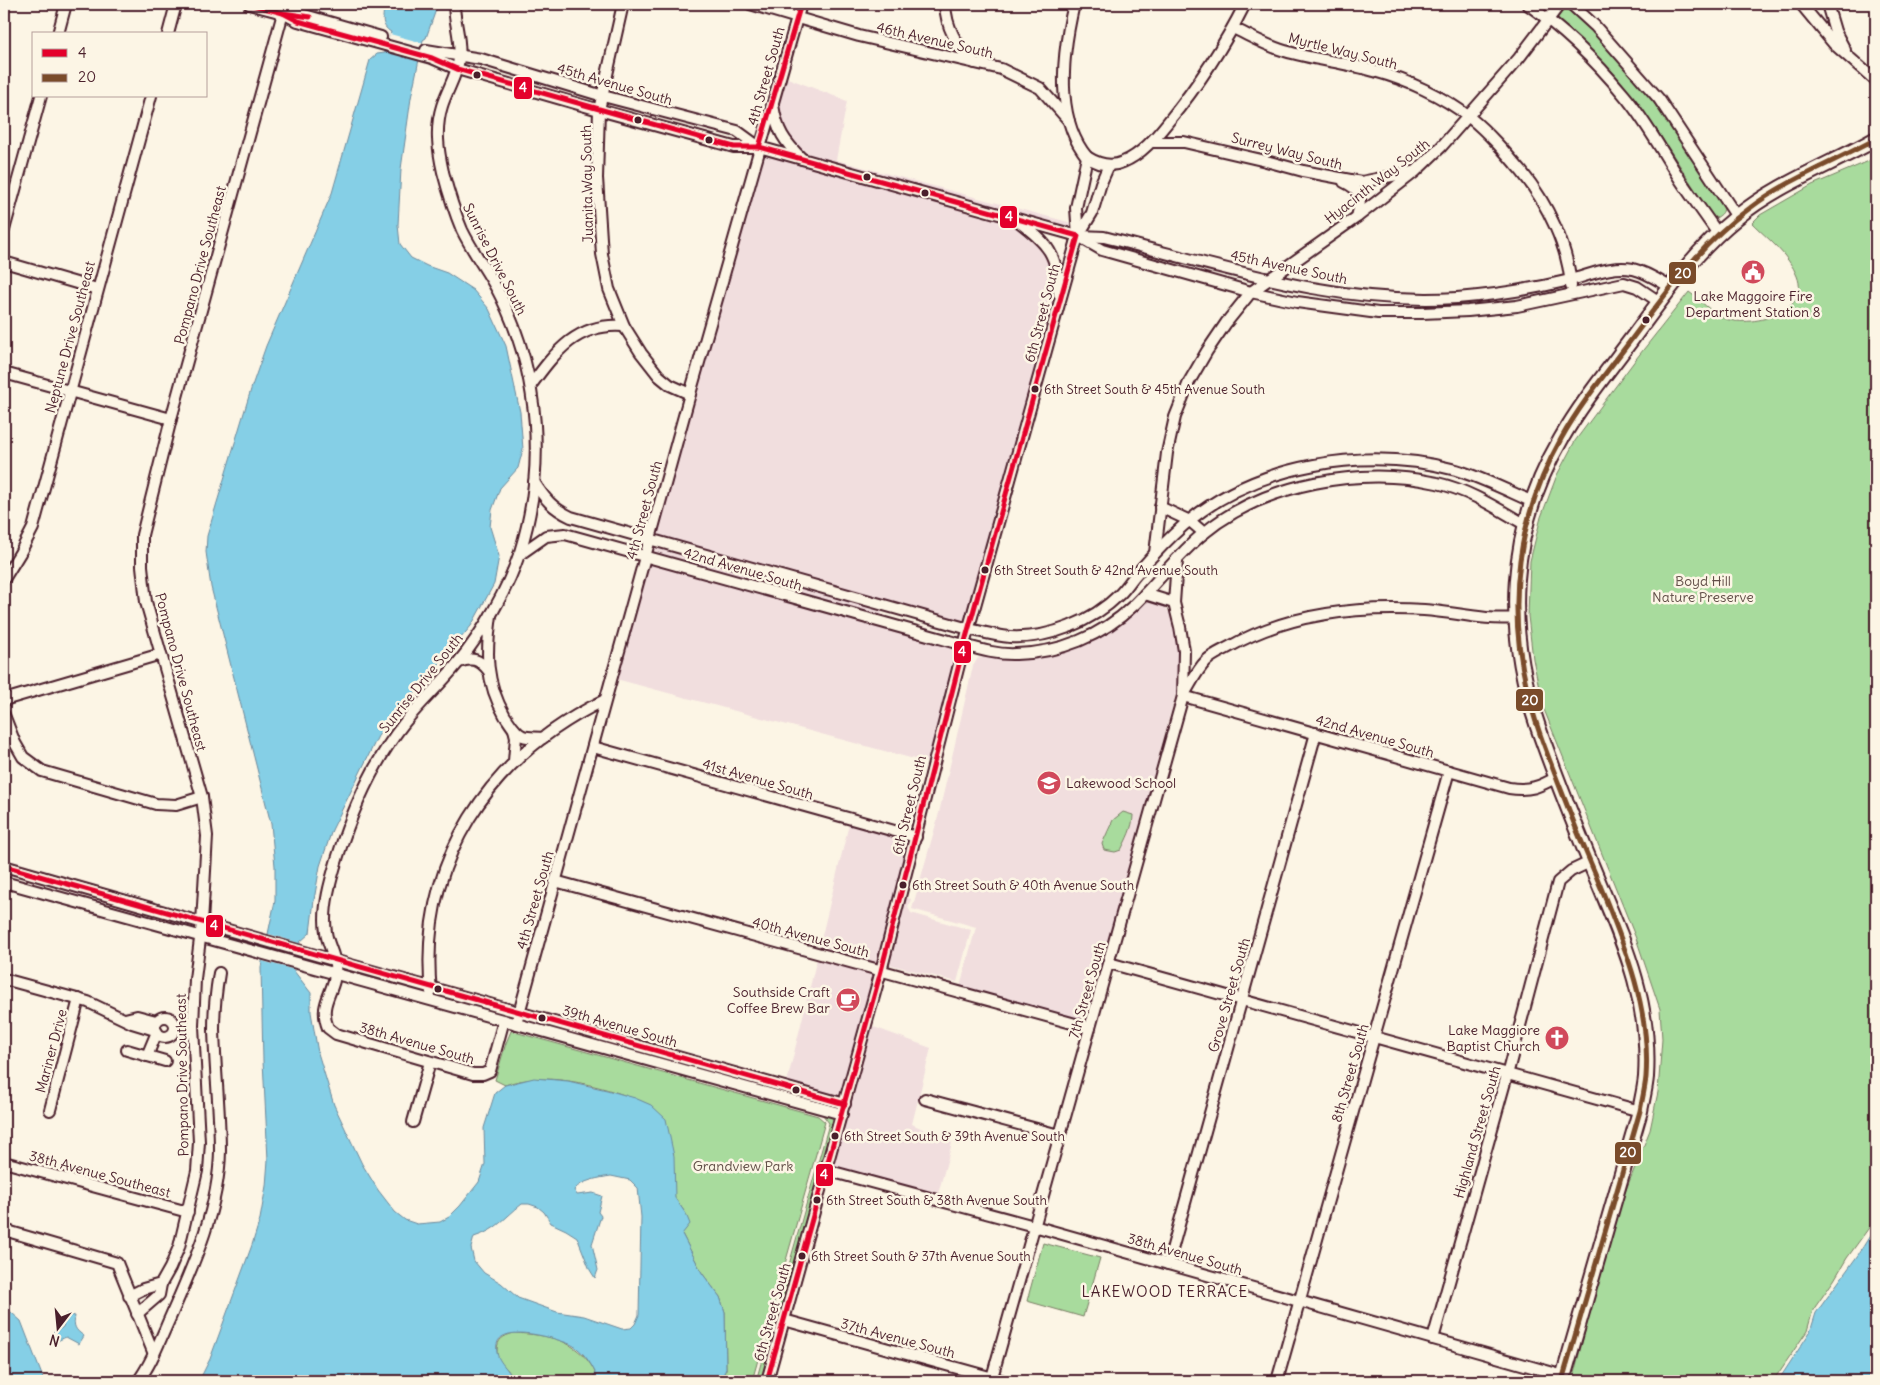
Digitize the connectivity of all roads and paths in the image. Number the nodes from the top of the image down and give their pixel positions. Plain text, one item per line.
1 (66, 4) edge
2 (176, 4) edge
3 (249, 4) edge
4 (454, 4) edge
5 (623, 4) edge
6 (750, 4) edge
7 (801, 4) edge
8 (945, 4) edge
9 (1074, 4) edge
10 (1245, 4) edge
11 (1527, 4) edge
12 (1560, 4) edge
13 (1571, 4) edge
14 (1801, 4) edge
15 (1827, 4) edge
16 (283, 13) junction
17 (797, 17) junction
18 (1548, 19) junction
19 (1233, 28) junction
20 (59, 32) edge
21 (169, 32) edge
22 (421, 52) junction
23 (460, 56) junction
24 (1850, 57) junction
25 (976, 63) junction
26 (457, 69) junction
27 (1876, 81) edge
28 (603, 96) junction
29 (40, 98) edge
30 (149, 98) edge
31 (773, 102) junction
32 (599, 110) junction
33 (1469, 117) junction
34 (1069, 122) junction
35 (1876, 139) edge
36 (1151, 142) junction
37 (759, 147) junction
38 (1876, 149) edge
39 (1087, 157) junction
40 (802, 159) junction
41 (1840, 159) junction
42 (1109, 165) junction
43 (1416, 171) junction
44 (1334, 178) junction
45 (1737, 216) junction
46 (1357, 217) junction
47 (1013, 218) junction
48 (4, 230) edge
49 (1718, 234) junction
50 (1078, 236) junction
51 (4, 262) edge
52 (1267, 279) junction
53 (1571, 280) junction
54 (1670, 288) junction
55 (97, 289) junction
56 (1251, 292) junction
57 (1572, 296) junction
58 (1658, 301) junction
59 (1060, 302) junction
60 (624, 326) junction
61 (4, 373) edge
62 (531, 385) junction
63 (69, 391) junction
64 (690, 394) junction
65 (171, 420) junction
66 (534, 482) junction
67 (1533, 502) junction
68 (1160, 507) junction
69 (1190, 521) junction
70 (1526, 525) junction
71 (1204, 533) junction
72 (650, 539) junction
73 (1155, 553) junction
74 (519, 554) junction
75 (645, 556) junction
76 (1177, 561) junction
77 (4, 579) edge
78 (1145, 594) junction
79 (1174, 603) junction
80 (889, 606) junction
81 (492, 611) junction
82 (1515, 618) junction
83 (884, 623) junction
84 (969, 629) junction
85 (964, 645) junction
86 (161, 654) junction
87 (459, 662) junction
88 (488, 670) junction
89 (1183, 696) junction
90 (4, 700) edge
91 (605, 700) junction
92 (4, 714) edge
93 (514, 728) junction
94 (1316, 733) junction
95 (543, 738) junction
96 (593, 747) junction
97 (514, 761) junction
98 (1449, 771) junction
99 (1557, 777) junction
100 (202, 797) junction
101 (916, 837) junction
102 (1590, 862) junction
103 (4, 866) edge
104 (555, 881) junction
105 (4, 882) edge
106 (95, 893) junction
107 (92, 906) junction
108 (202, 923) junction
109 (201, 936) junction
110 (335, 960) junction
111 (1109, 963) junction
112 (881, 971) junction
113 (219, 972) dead end
114 (336, 973) junction
115 (4, 979) edge
116 (431, 987) junction
117 (79, 999) junction
118 (1242, 999) junction
119 (432, 1000) junction
120 (519, 1012) junction
121 (504, 1020) junction
122 (516, 1024) junction
123 (193, 1026) junction
124 (175, 1027) junction
125 (156, 1028) junction
126 (1090, 1028) junction
127 (336, 1034) joint
128 (1374, 1038) junction
129 (127, 1050) dead end
130 (147, 1056) junction
131 (165, 1061) dead end
132 (430, 1062) junction
133 (1507, 1075) junction
134 (925, 1099) dead end
135 (845, 1104) junction
136 (50, 1110) dead end
137 (1640, 1111) junction
138 (842, 1114) junction
139 (413, 1122) dead end
140 (1059, 1136) junction
141 (4, 1162) edge
142 (826, 1170) junction
143 (188, 1212) junction
144 (1034, 1226) junction
145 (4, 1230) edge
146 (1168, 1264) junction
147 (161, 1284) junction
148 (1300, 1301) junction
149 (133, 1305) junction
150 (784, 1320) junction
151 (1433, 1339) junction
152 (154, 1354) junction
153 (1563, 1378) edge
154 (991, 1380) edge
155 (138, 1381) edge
156 (767, 1381) edge
157 (1004, 1381) edge
158 (1277, 1381) edge

1 - 20 street
2 - 21 street
3 - 16 street
4 - 23 street, Sunrise Drive South
5 - 28 street, Juanita Way South
6 - 17 street, 46th Avenue South
7 - 17 street, 4th Street South
8 - 25 street
9 - 34 street
10 - 19 street
11 - 18 street
12 - 18 street, Hyacinth Way South
13 - 45 street
14 - 24 street
15 - 24 street
16 - 22 street
16 - 65 street, Pompano Drive Southeast
17 - 25 street, 46th Avenue South
17 - 31 street, 4th Street South
18 - 33 street, Hyacinth Way South
18 - 49 street
19 - 33 street, Myrtle Way South
19 - 36 street
22 - 23 street, 45th Avenue South
22 - 26 street, 45th Avenue South
23 - 26 street, Sunrise Drive South
23 - 28 street, 45th Avenue South
24 - 27 street
25 - 34 street, 46th Avenue South
26 - 32 street, 45th Avenue South
26 - 62 street, Sunrise Drive South
28 - 32 street, Juanita Way South
28 - 37 street, 45th Avenue South
29 - 48 street
30 - 55 street, Neptune Drive Southeast
31 - 37 street, 4th Street South
31 - 40 street
32 - 37 street, 45th Avenue South
32 - 60 street, Juanita Way South
33 - 43 street, Hyacinth Way South
33 - 53 street, Myrtle Way South
34 - 39 street
35 - 41 main road
36 - 42 street
36 - 44 street, Surrey Way South
37 - 40 street, 45th Avenue South
37 - 64 street, 4th Street South
38 - 41 main road
39 - 42 street
39 - 50 street, 6th Street South
40 - 47 street, 45th Avenue South
41 - 45 main road
42 - 50 street, 6th Street South
43 - 44 street, Surrey Way South
43 - 46 street, Hyacinth Way South
44 - 46 street
45 - 49 main road
46 - 52 street, Hyacinth Way South
47 - 50 street, 45th Avenue South
47 - 59 street
49 - 54 main road
50 - 52 street, 45th Avenue South
50 - 56 street, 45th Avenue South
50 - 59 street, 6th Street South
51 - 55 street
52 - 53 street, 45th Avenue South
52 - 56 street, Hyacinth Way South
53 - 54 street, 45th Avenue South
53 - 57 street, Myrtle Way South
54 - 58 main road
55 - 63 street, Neptune Drive Southeast
56 - 57 street, 45th Avenue South
56 - 68 street
57 - 58 street, 45th Avenue South
58 - 67 main road
59 - 84 street, 6th Street South
60 - 62 street
60 - 64 street, Juanita Way South
61 - 63 street
62 - 66 street, Sunrise Drive South
63 - 65 street
63 - 77 street, Neptune Drive Southeast
64 - 72 street, 4th Street South
65 - 86 street, Pompano Drive Southeast
66 - 72 street, 42nd Avenue South
66 - 74 street, Sunrise Drive South
67 - 69 street, 42nd Avenue South
67 - 70 main road
68 - 69 street
68 - 73 street
69 - 71 street
69 - 73 street, 42nd Avenue South
70 - 71 street, 42nd Avenue South
70 - 82 main road
71 - 76 street, 42nd Avenue South
72 - 75 street, 4th Street South
72 - 80 street, 42nd Avenue South
73 - 84 street, 42nd Avenue South
74 - 75 street, 42nd Avenue South
74 - 81 street, Sunrise Drive South
75 - 83 street, 42nd Avenue South
75 - 91 street, 4th Street South
76 - 78 street, 42nd Avenue South
76 - 79 street, 7th Street South
78 - 79 street
78 - 85 street, 42nd Avenue South
79 - 89 street, 7th Street South
80 - 83 street
80 - 84 street, 42nd Avenue South
81 - 87 street, Sunrise Drive South
81 - 88 street
82 - 89 street
82 - 99 main road
83 - 85 street, 42nd Avenue South
84 - 85 street, 6th Street South
85 - 101 street, 6th Street South
86 - 90 street
86 - 100 street, Pompano Drive Southeast
87 - 88 street
87 - 110 street, Sunrise Drive South
88 - 93 street
89 - 94 street, 42nd Avenue South
89 - 111 street, 7th Street South
91 - 95 street
91 - 96 street, 4th Street South
92 - 100 street
93 - 95 street
93 - 97 street
94 - 98 street, 42nd Avenue South
94 - 118 street, Grove Street South
95 - 97 street
96 - 101 street, 41st Avenue South
96 - 104 street, 4th Street South
97 - 116 street
98 - 99 street, 42nd Avenue South
98 - 128 street, 8th Street South
99 - 102 main road
100 - 108 street, Pompano Drive Southeast
101 - 112 street, 6th Street South
102 - 133 street, Highland Street South
102 - 137 main road
103 - 106 street, 39th Avenue South
104 - 112 street, 40th Avenue South
104 - 120 street, 4th Street South
105 - 107 street, 39th Avenue South
106 - 107 street
106 - 108 street, 39th Avenue South
107 - 109 street, 39th Avenue South
108 - 109 street, Pompano Drive Southeast
108 - 110 street, 39th Avenue South
109 - 114 street, 39th Avenue South
109 - 123 street, Pompano Drive Southeast
110 - 114 street, Sunrise Drive South
110 - 116 street, 39th Avenue South
111 - 118 street
111 - 126 street, 7th Street South
112 - 126 street, 40th Avenue South
112 - 135 street, 6th Street South
113 - 152 street
114 - 119 street, 39th Avenue South
114 - 127 street, Sunrise Drive South
115 - 117 street
116 - 119 street
116 - 120 street, 39th Avenue South
117 - 125 street
117 - 136 street, Mariner Drive
118 - 128 street
118 - 146 street, Grove Street South
119 - 121 street, 39th Avenue South
120 - 122 street, 4th Street South
120 - 135 street, 39th Avenue South
121 - 122 street, 39th Avenue South
121 - 132 street, 38th Avenue South
122 - 138 street, 39th Avenue South
123 - 124 street
123 - 143 street, Pompano Drive Southeast
124 - 125 street
124 - 125 street
125 - 130 street
126 - 140 street, 7th Street South
127 - 132 street, 38th Avenue South
128 - 133 street
128 - 148 street, 8th Street South
129 - 130 street
130 - 131 street
132 - 139 street
133 - 137 street
133 - 151 street, Highland Street South
134 - 140 street
135 - 138 street, 6th Street South
137 - 153 main road
138 - 142 street, 6th Street South
140 - 144 street, 7th Street South
141 - 143 street, 38th Avenue Southeast
142 - 144 street, 38th Avenue South
142 - 150 street, 6th Street South
143 - 147 street, Pompano Drive Southeast
144 - 146 street, 38th Avenue South
144 - 154 street, 7th Street South
145 - 149 street
146 - 148 street, 38th Avenue South
147 - 149 street
147 - 149 street, Pompano Drive Southeast
148 - 151 street, 38th Avenue South
148 - 158 street, 8th Street South
149 - 152 street
150 - 154 street, 37th Avenue South
150 - 156 street, 6th Street South
151 - 153 street, 38th Avenue South
152 - 155 street
154 - 157 street, 37th Avenue South

